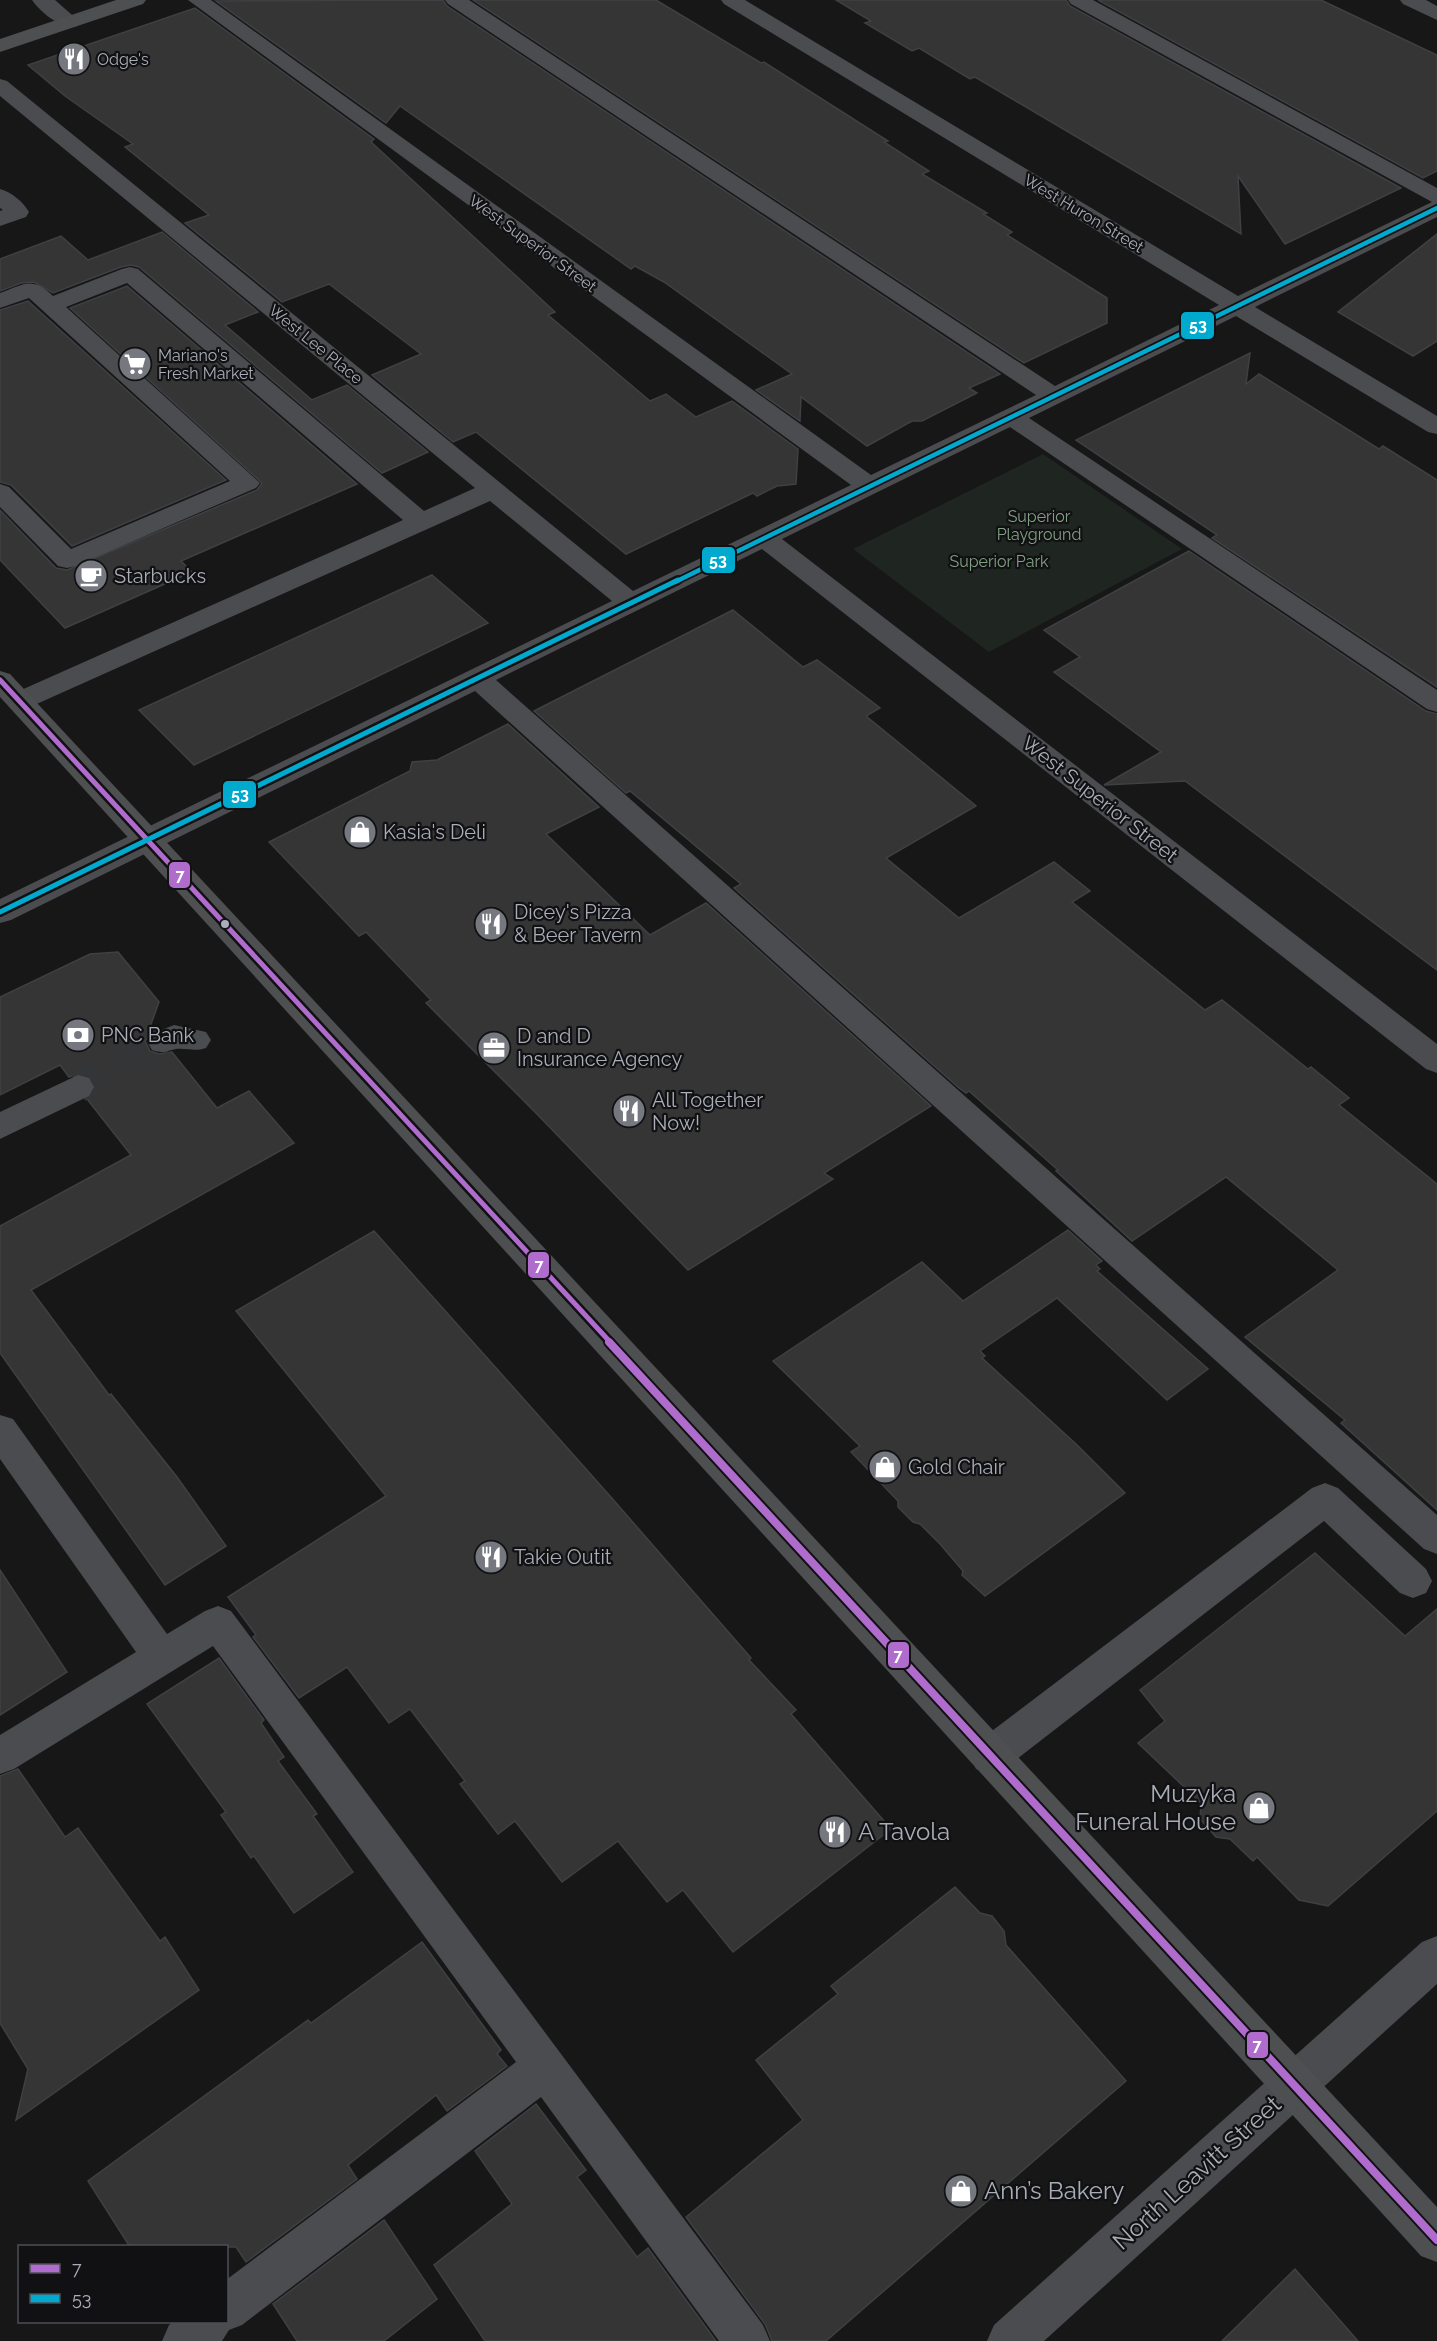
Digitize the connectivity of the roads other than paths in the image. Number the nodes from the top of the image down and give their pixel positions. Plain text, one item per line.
1 (42, 0) edge
2 (136, 0) edge
3 (198, 0) edge
4 (455, 0) edge
5 (731, 0) edge
6 (1078, 0) edge
7 (1410, 0) edge
8 (1437, 14) edge
9 (70, 22) junction
10 (0, 46) edge
11 (0, 85) edge
12 (0, 196) edge
13 (1437, 197) edge
14 (1437, 208) edge
15 (0, 219) edge
16 (0, 301) edge
17 (50, 305) junction
18 (1239, 305) junction
19 (1054, 396) junction
20 (1011, 417) junction
21 (1437, 426) edge
22 (869, 486) junction
23 (493, 490) junction
24 (0, 492) edge
25 (422, 522) junction
26 (764, 538) junction
27 (631, 603) junction
28 (477, 678) junction
29 (0, 680) edge
30 (20, 701) junction
31 (1437, 703) edge
32 (148, 839) junction
33 (0, 912) edge
34 (195, 1040) dead end
35 (163, 1042) tunnel mouth
36 (1437, 1061) edge
37 (78, 1087) tunnel mouth
38 (0, 1128) edge
39 (0, 1430) edge
40 (1437, 1539) edge
41 (1413, 1581) dead end
42 (162, 1657) junction
43 (0, 1756) edge
44 (990, 1756) junction
45 (1437, 1956) edge
46 (545, 2067) junction
47 (1293, 2086) junction
48 (1437, 2240) edge
49 (228, 2307) edge
50 (209, 2323) edge
51 (184, 2341) edge
52 (747, 2341) edge
53 (1010, 2341) edge

1 - 9 street
2 - 9 main road
3 - 22 street, West Superior Street
4 - 19 street
5 - 18 street, West Huron Street
6 - 13 street
7 - 8 street
9 - 10 main road
11 - 23 street, West Lee Place
12 - 15 street
14 - 18 street
16 - 17 street
17 - 24 street
17 - 25 street
18 - 19 street
18 - 21 street, West Huron Street
19 - 20 street
20 - 22 street
20 - 31 street
22 - 26 street
23 - 25 street
23 - 27 street, West Lee Place
25 - 30 street
26 - 27 street
26 - 36 street, West Superior Street
27 - 28 street
28 - 32 street
28 - 40 street
29 - 30 main road
30 - 32 main road
32 - 33 street
32 - 44 main road
34 - 35 street
37 - 38 street
39 - 42 street
41 - 44 street
42 - 43 street
42 - 46 street
44 - 47 main road
45 - 47 street, North Leavitt Street
46 - 49 street
46 - 52 street
47 - 48 main road
47 - 53 street, North Leavitt Street
50 - 51 street

